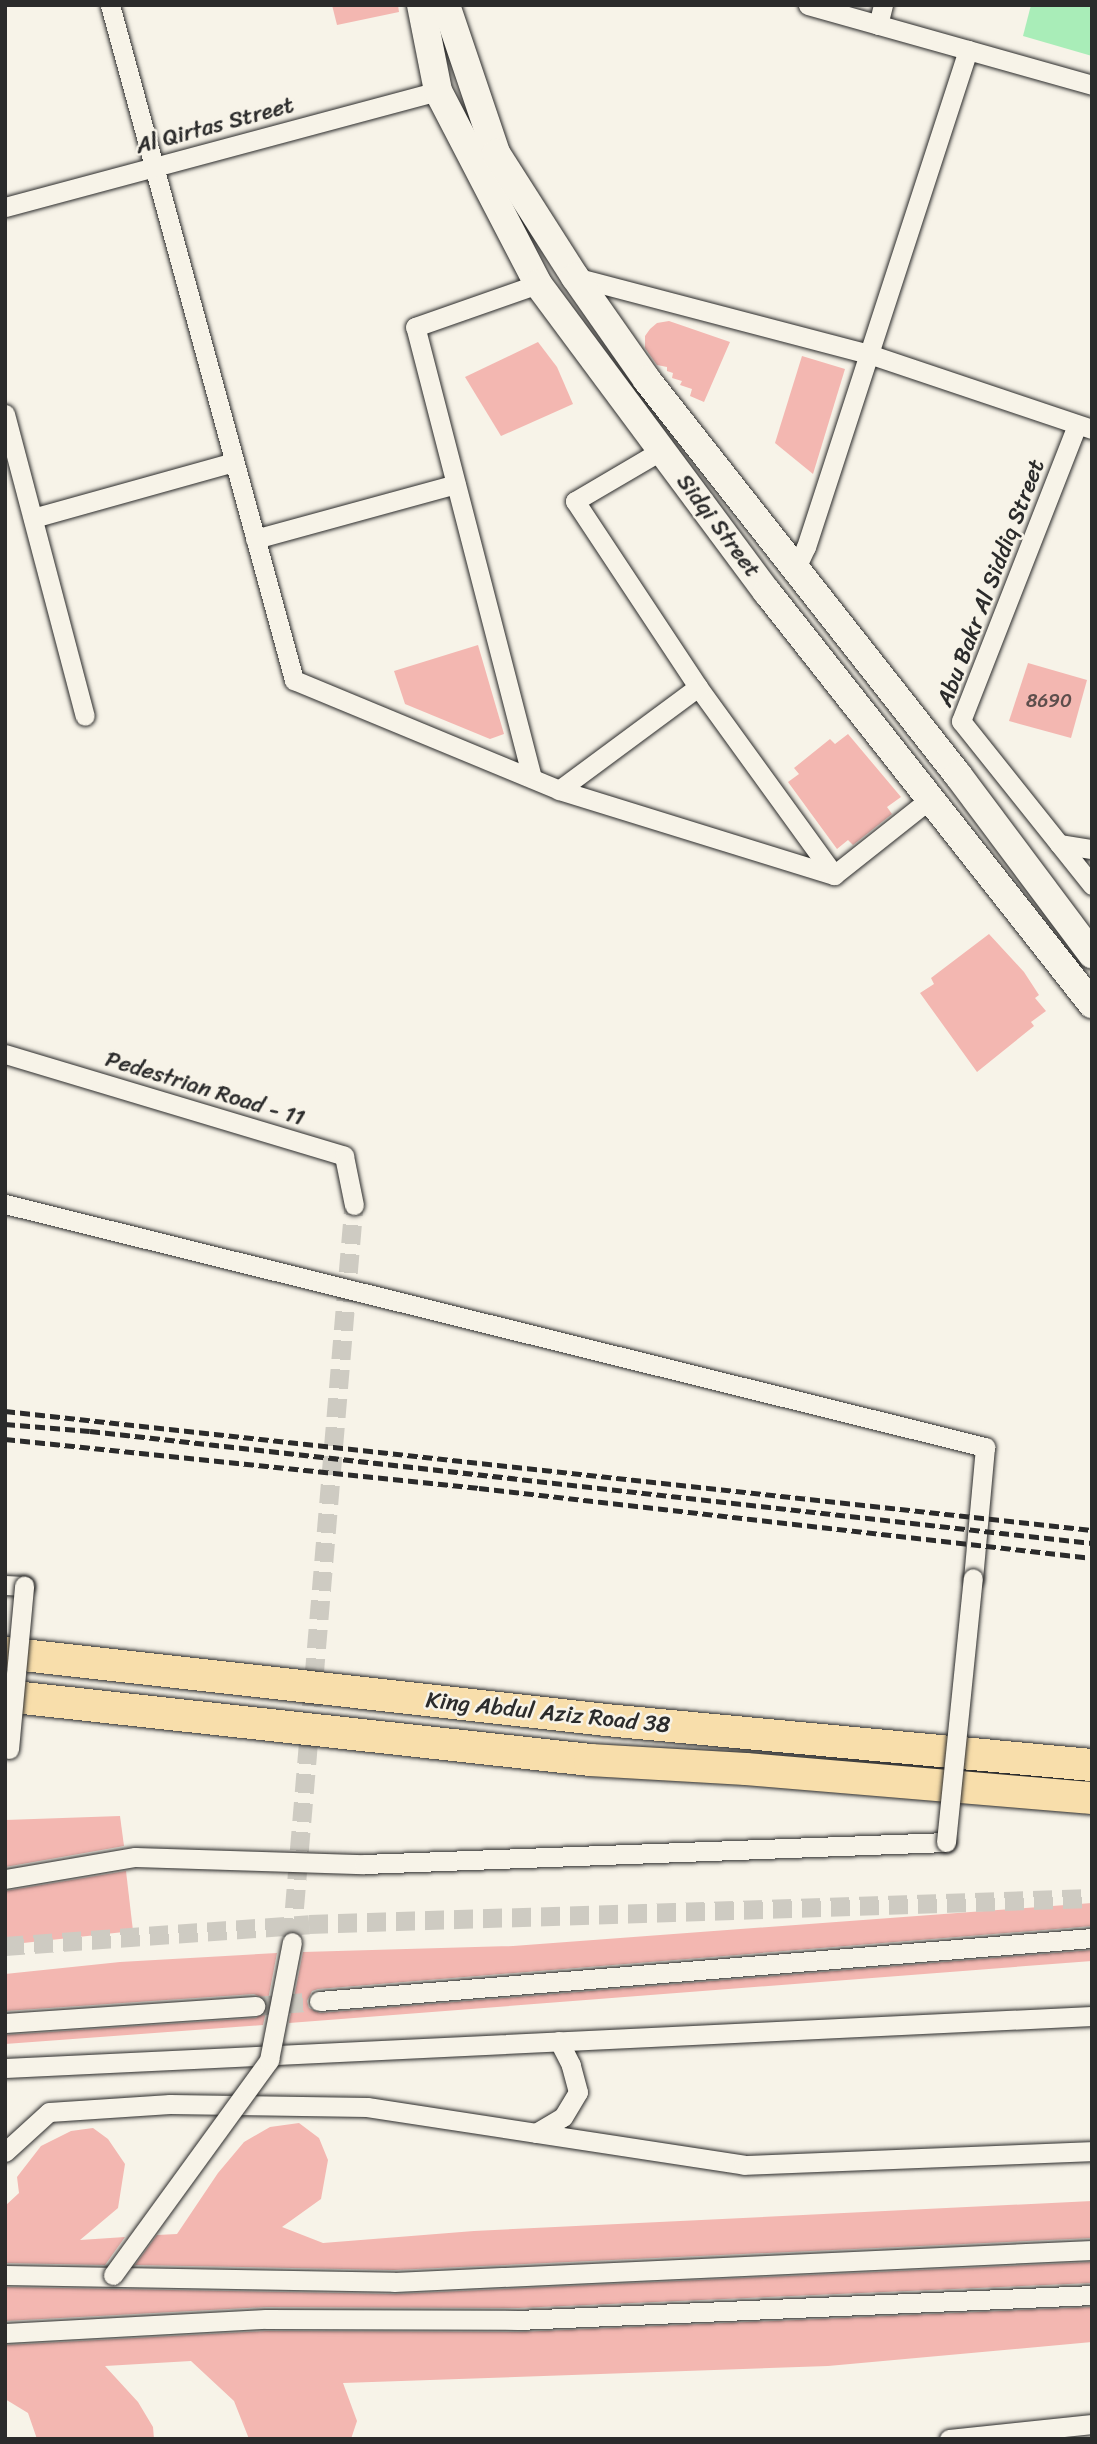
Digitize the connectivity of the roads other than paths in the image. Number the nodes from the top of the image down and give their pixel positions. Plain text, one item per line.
1 (110, 5) edge
2 (421, 5) edge
3 (446, 5) edge
4 (808, 5) edge
5 (883, 5) edge
6 (878, 25) junction
7 (968, 50) junction
8 (1092, 85) edge
9 (438, 91) junction
10 (154, 167) junction
11 (5, 207) edge
12 (575, 277) junction
13 (538, 284) junction
14 (869, 354) junction
15 (5, 414) edge
16 (1085, 427) edge
17 (662, 450) junction
18 (234, 462) junction
19 (456, 484) junction
20 (33, 518) junction
21 (256, 539) junction
22 (796, 568) junction
23 (767, 592) junction
24 (698, 687) junction
25 (85, 716) dead end
26 (958, 775) junction
27 (532, 778) junction
28 (559, 790) junction
29 (930, 799) junction
30 (1059, 844) junction
31 (1092, 849) edge
32 (834, 875) junction
33 (1092, 885) edge
34 (1092, 954) edge
35 (1092, 1004) edge
36 (5, 1054) edge
37 (5, 1204) edge
38 (354, 1205) tunnel mouth
39 (14, 1585) edge
40 (5, 1653) edge
41 (5, 1696) edge
42 (7, 1749) edge
43 (1092, 1765) edge
44 (1092, 1798) edge
45 (5, 1879) edge
46 (1092, 1938) edge
47 (292, 1942) tunnel mouth
48 (319, 2001) tunnel mouth
49 (255, 2006) tunnel mouth
50 (1092, 2016) edge
51 (5, 2023) edge
52 (559, 2041) junction
53 (5, 2068) edge
54 (536, 2133) junction
55 (1092, 2151) edge
56 (5, 2152) edge
57 (1092, 2250) edge
58 (5, 2275) edge
59 (114, 2275) junction
60 (1092, 2295) edge
61 (5, 2333) edge
62 (1092, 2424) edge
63 (949, 2439) edge

1 - 10 street
2 - 9 street, Sidqi Street
3 - 12 street, Sidqi Street
4 - 6 street
5 - 6 street
6 - 7 street
7 - 8 street
7 - 14 street
9 - 10 street, Al Qirtas Street
9 - 13 street, Sidqi Street
10 - 11 street, Al Qirtas Street
10 - 18 street
12 - 14 street
12 - 22 street, Sidqi Street
13 - 17 street, Sidqi Street
13 - 19 street
14 - 16 street
14 - 22 street
15 - 20 street
16 - 30 street, Abu Bakr Al Siddiq Street
17 - 23 street, Sidqi Street
17 - 24 street
18 - 20 street
18 - 21 street
19 - 21 street
19 - 27 street
20 - 25 street
21 - 27 street
22 - 23 street
22 - 26 street, Sidqi Street
23 - 29 street, Sidqi Street
24 - 28 street
24 - 32 street
26 - 29 street
26 - 34 street, Sidqi Street
27 - 28 street
28 - 32 street
29 - 32 street
29 - 35 street, Sidqi Street
30 - 31 street
30 - 33 street, Abu Bakr Al Siddiq Street
36 - 38 street, Pedestrian Road - 11
37 - 45 street, bridge
39 - 42 street, bridge
40 - 43 main road, King Abdul Aziz Road 38
41 - 44 main road, King Abdul Aziz Road 38
46 - 48 street
47 - 59 street, bridge
49 - 51 street
50 - 52 street
52 - 53 street
52 - 54 street
54 - 55 street
54 - 56 street
57 - 59 street
58 - 59 street
60 - 61 street
62 - 63 street

